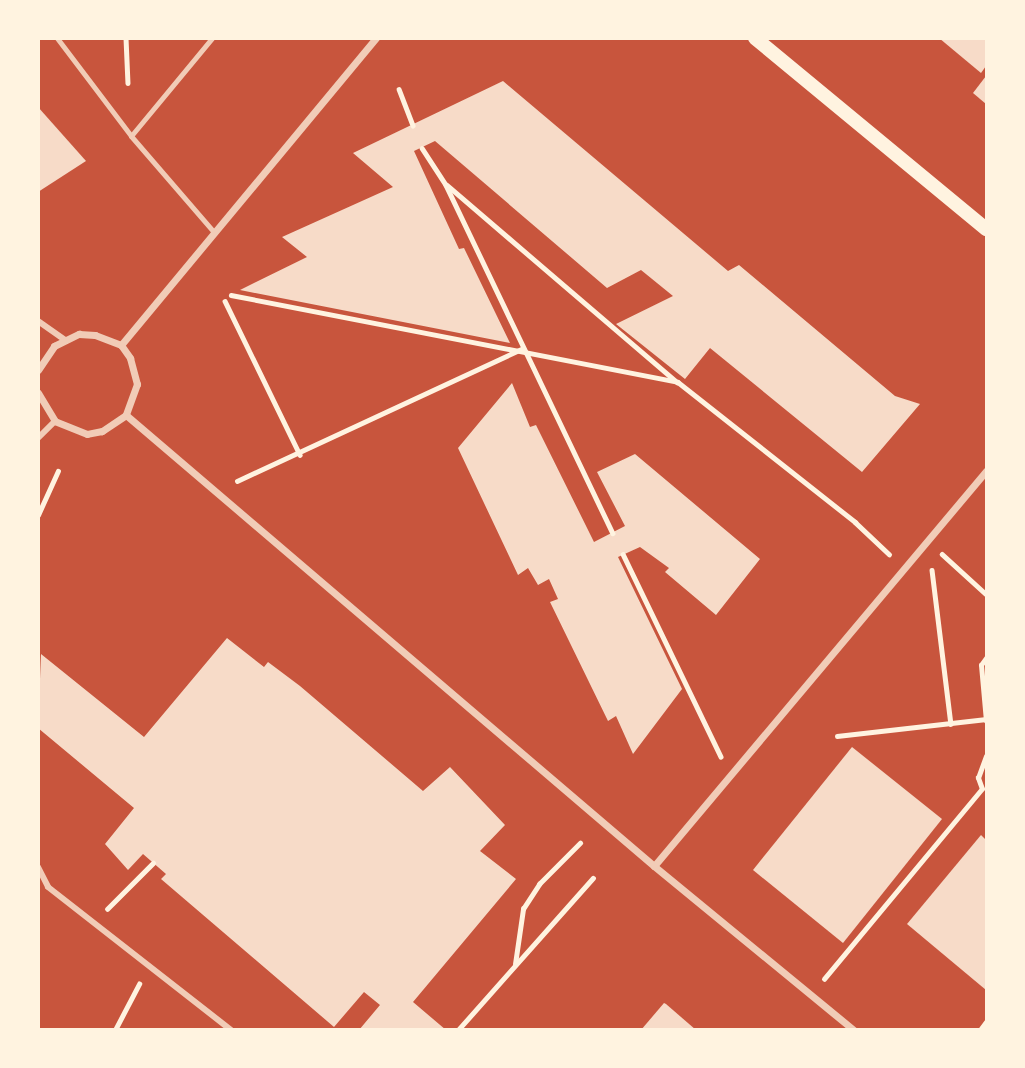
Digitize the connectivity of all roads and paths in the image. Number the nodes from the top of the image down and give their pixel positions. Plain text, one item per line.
1 (57, 38) edge
2 (126, 38) edge
3 (212, 38) edge
4 (376, 38) edge
5 (755, 38) edge
6 (128, 83) dead end
7 (399, 89) dead end
8 (413, 125) dead end
9 (131, 136) junction
10 (422, 148) dead end
11 (446, 185) junction
12 (986, 229) edge
13 (213, 231) junction
14 (230, 295) dead end
15 (225, 301) dead end
16 (38, 321) edge
17 (65, 340) junction
18 (121, 345) junction
19 (522, 348) junction
20 (38, 370) edge
21 (678, 382) junction
22 (38, 393) edge
23 (126, 415) junction
24 (55, 421) junction
25 (38, 439) edge
26 (300, 454) junction
27 (58, 471) dead end
28 (986, 471) edge
29 (215, 492) junction
30 (38, 515) edge
31 (613, 533) dead end
32 (928, 541) junction
33 (623, 554) dead end
34 (906, 568) junction
35 (986, 594) edge
36 (986, 658) edge
37 (986, 720) edge
38 (951, 724) junction
39 (837, 736) dead end
40 (986, 756) edge
41 (730, 777) junction
42 (984, 791) edge
43 (580, 843) dead end
44 (153, 863) dead end
45 (654, 866) junction
46 (38, 867) edge
47 (593, 878) dead end
48 (118, 901) dead end
49 (149, 964) junction
50 (515, 965) junction
51 (812, 994) junction
52 (986, 1021) edge
53 (115, 1030) edge
54 (231, 1030) edge
55 (458, 1030) edge
56 (854, 1030) edge
57 (980, 1030) edge

1 - 9 lane
2 - 6 path
3 - 9 lane
4 - 13 street
5 - 12 main road
7 - 8 path
9 - 13 lane
10 - 11 path
11 - 19 path
11 - 21 path
13 - 18 street
14 - 19 path
15 - 26 path
16 - 17 street
17 - 18 street
17 - 20 street
18 - 23 street
19 - 21 path
19 - 26 path
19 - 31 path
21 - 34 path
22 - 24 street
23 - 24 street
23 - 29 street
24 - 25 street
26 - 29 path
27 - 30 path
28 - 32 street
29 - 45 street
32 - 34 street
32 - 35 path
32 - 38 path
33 - 41 path
34 - 41 street
36 - 37 path
37 - 38 path
38 - 39 path
40 - 42 path
41 - 45 street
42 - 51 path
43 - 50 path
44 - 48 path
45 - 51 street
46 - 49 street
47 - 50 path
49 - 53 path
49 - 54 street
50 - 55 path
51 - 56 street
52 - 57 path

